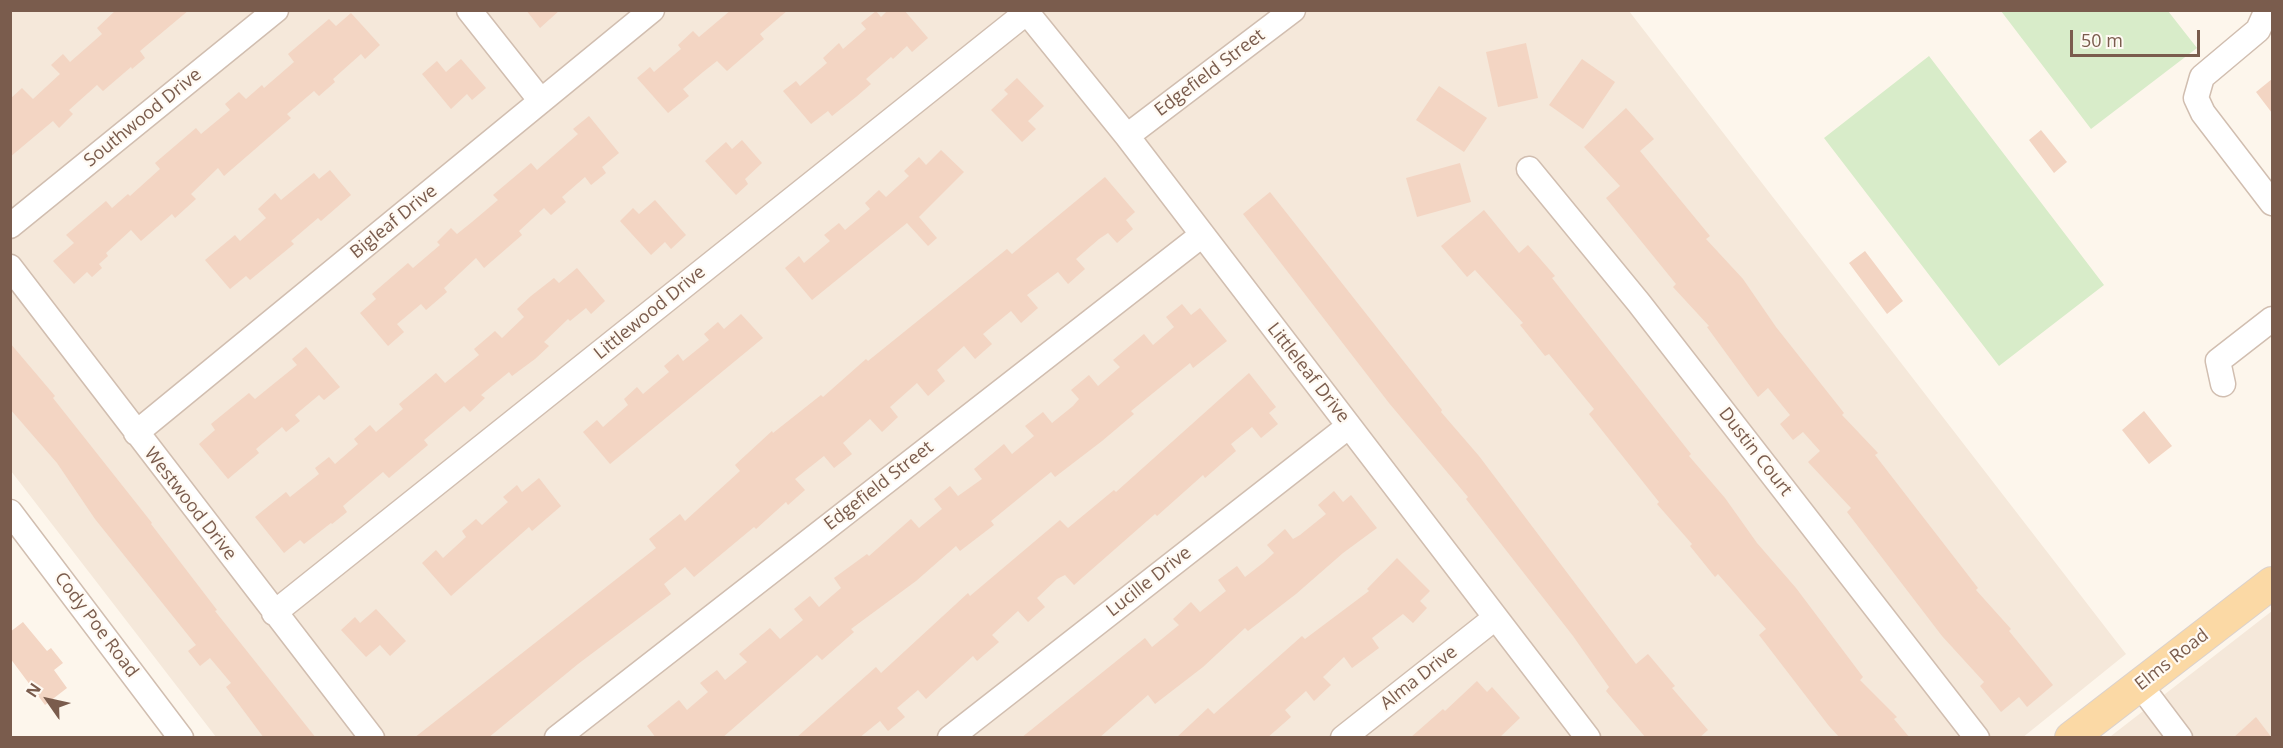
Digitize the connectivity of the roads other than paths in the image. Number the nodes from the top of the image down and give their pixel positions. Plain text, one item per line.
1 (276, 10) edge
2 (469, 10) edge
3 (652, 10) edge
4 (1293, 10) edge
5 (2267, 10) edge
6 (1026, 11) edge
7 (541, 101) junction
8 (1127, 136) junction
9 (1528, 169) dead end
10 (2272, 203) edge
11 (10, 226) edge
12 (1202, 235) junction
13 (10, 267) edge
14 (2272, 319) edge
15 (2223, 384) dead end
16 (1349, 426) junction
17 (136, 433) junction
18 (10, 512) edge
19 (2272, 583) edge
20 (274, 613) junction
21 (1495, 618) junction
22 (2140, 685) junction
23 (182, 738) edge
24 (372, 738) edge
25 (556, 738) edge
26 (950, 738) edge
27 (1342, 738) edge
28 (1588, 738) edge
29 (1977, 738) edge
30 (2071, 738) edge
31 (2180, 738) edge

1 - 11 street, Southwood Drive
2 - 7 street
3 - 7 street, Bigleaf Drive
4 - 8 street, Edgefield Street
5 - 10 street
6 - 8 street, Littleleaf Drive
6 - 20 street, Littlewood Drive
7 - 17 street, Bigleaf Drive
8 - 12 street, Littleleaf Drive
9 - 29 street, Dustin Court
12 - 16 street, Littleleaf Drive
12 - 25 street, Edgefield Street
13 - 17 street, Westwood Drive
14 - 15 street
16 - 21 street, Littleleaf Drive
16 - 26 street, Lucille Drive
17 - 20 street, Westwood Drive
18 - 23 street, Cody Poe Road
19 - 22 main road, Elms Road
20 - 24 street, Westwood Drive
21 - 27 street, Alma Drive
21 - 28 street, Littleleaf Drive
22 - 30 main road, Elms Road
22 - 31 street

